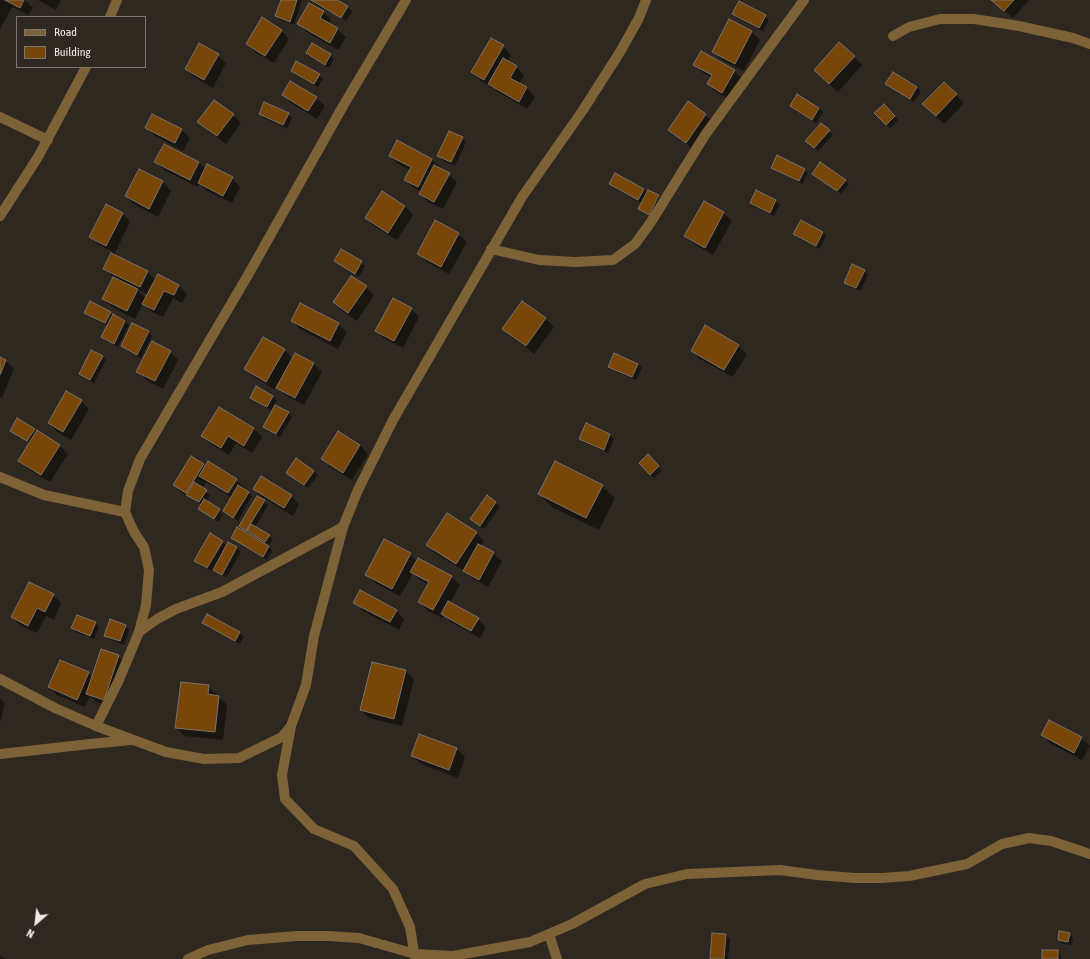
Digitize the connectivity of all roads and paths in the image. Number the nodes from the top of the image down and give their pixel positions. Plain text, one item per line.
1 (117, 0) edge
2 (406, 0) edge
3 (646, 0) edge
4 (804, 0) edge
5 (110, 16) edge
6 (893, 36) dead end
7 (1090, 44) edge
8 (85, 68) edge
9 (0, 117) edge
10 (48, 140) junction
11 (0, 216) edge
12 (492, 249) junction
13 (0, 477) edge
14 (125, 512) junction
15 (343, 527) junction
16 (139, 632) junction
17 (0, 679) edge
18 (96, 726) junction
19 (291, 726) junction
20 (135, 740) junction
21 (0, 754) edge
22 (1090, 854) edge
23 (549, 934) junction
24 (415, 956) edge
25 (188, 959) edge
26 (557, 959) edge

1 - 5 street
2 - 14 street
3 - 12 street
4 - 12 street
6 - 7 street
8 - 10 street
9 - 10 street
10 - 11 street
12 - 15 street
13 - 14 street
14 - 16 street
15 - 16 street
15 - 19 street
16 - 18 street
17 - 18 street
18 - 20 street
19 - 20 street
19 - 24 street
20 - 21 street
22 - 23 street
23 - 24 street
23 - 26 street
24 - 25 street

